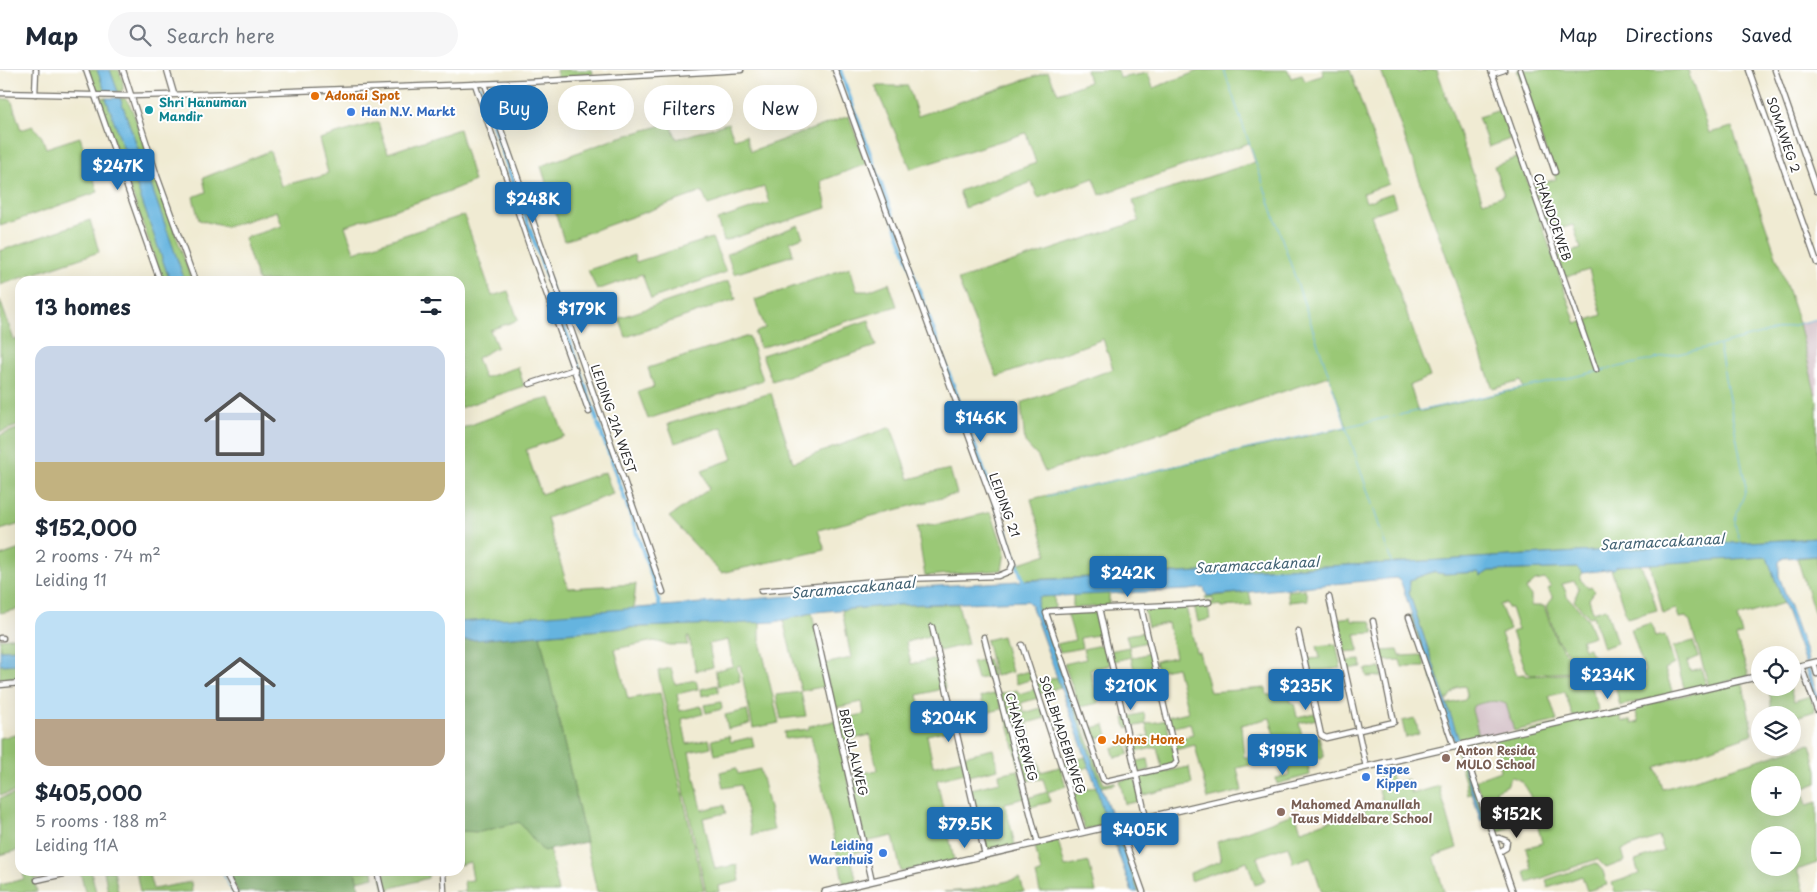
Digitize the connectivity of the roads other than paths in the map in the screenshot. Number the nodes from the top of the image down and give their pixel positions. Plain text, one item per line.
1 (36, 70) edge
2 (86, 70) edge
3 (122, 70) edge
4 (167, 70) edge
5 (741, 70) edge
6 (835, 70) edge
7 (1504, 70) edge
8 (1520, 70) edge
9 (1749, 70) edge
10 (1775, 70) edge
11 (1491, 72) edge
12 (475, 84) junction
13 (485, 84) junction
14 (0, 93) edge
15 (35, 94) junction
16 (174, 94) junction
17 (95, 95) junction
18 (131, 96) junction
19 (1555, 172) dead end
20 (1817, 191) edge
21 (1817, 263) edge
22 (158, 276) edge
23 (193, 276) edge
24 (575, 369) junction
25 (1596, 370) dead end
26 (530, 384) dead end
27 (590, 412) dead end
28 (762, 591) dead end
29 (663, 592) dead end
30 (1329, 597) dead end
31 (1209, 602) dead end
32 (1142, 607) junction
33 (1098, 608) junction
34 (1409, 617) dead end
35 (1373, 621) dead end
36 (815, 627) dead end
37 (932, 627) dead end
38 (1298, 631) dead end
39 (984, 637) dead end
40 (1022, 644) dead end
41 (1809, 664) edge
42 (1817, 674) edge
43 (1751, 678) edge
44 (15, 684) edge
45 (0, 685) edge
46 (1817, 710) edge
47 (1358, 731) junction
48 (1459, 745) junction
49 (1366, 767) junction
50 (1137, 774) junction
51 (1146, 818) junction
52 (1114, 825) junction
53 (1083, 832) junction
54 (1494, 839) junction
55 (1038, 843) junction
56 (1499, 852) junction
57 (984, 855) junction
58 (55, 876) edge
59 (227, 876) edge
60 (378, 876) edge
61 (443, 876) edge
62 (37, 880) dead end
63 (872, 881) junction
64 (235, 892) edge
65 (382, 892) edge
66 (444, 892) edge
67 (826, 892) edge
68 (1143, 892) edge
69 (1513, 892) edge

1 - 15 street
2 - 17 street
3 - 18 street
4 - 16 street
5 - 13 street
6 - 28 street, LEIDING 21
7 - 11 street
8 - 19 street
9 - 21 street, SOMAWEG 2
10 - 20 street
11 - 25 street, CHANDOEWEB
12 - 13 street
12 - 16 street
12 - 24 street
13 - 29 street, LEIDING 21A WEST
14 - 15 street
15 - 17 street
16 - 18 street
17 - 18 street
17 - 22 street
18 - 23 street
24 - 26 street
24 - 27 street
30 - 47 street
31 - 32 street
32 - 33 street
32 - 50 street
33 - 50 street
33 - 50 street
34 - 48 street
35 - 47 street
36 - 63 street, BRIDJLALWEG
37 - 57 street
38 - 47 street
39 - 55 street, CHANDERWEG
40 - 53 street, SOELBHADEBIEWEG
41 - 42 street
41 - 46 street
43 - 48 main road
44 - 45 street
47 - 49 street
48 - 49 main road
48 - 54 street
49 - 51 main road
50 - 51 street
51 - 52 main road
52 - 53 main road
52 - 68 street
53 - 55 main road
54 - 56 street
54 - 56 street
55 - 57 main road
56 - 69 street
57 - 63 main road
58 - 62 street
59 - 64 street
60 - 65 street
61 - 66 street
63 - 67 main road

